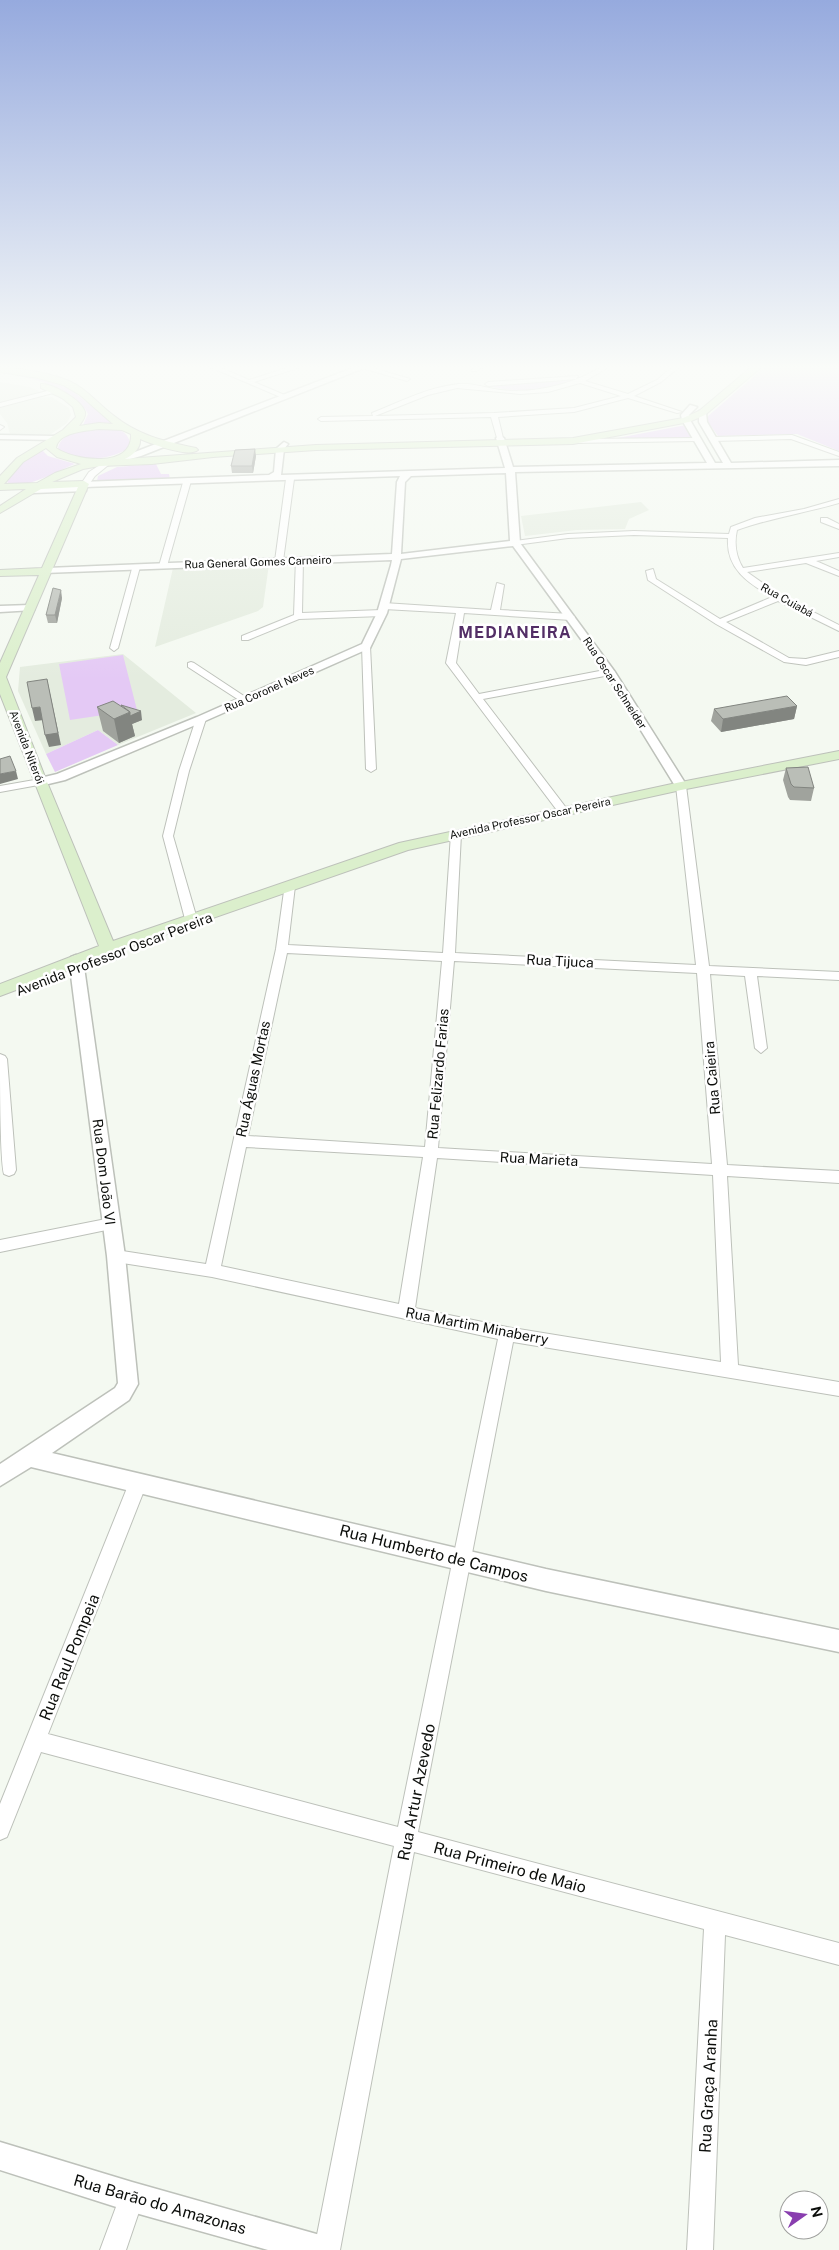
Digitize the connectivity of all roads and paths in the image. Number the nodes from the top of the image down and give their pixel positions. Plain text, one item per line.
1 (12, 469) edge
2 (73, 469) edge
3 (99, 469) edge
4 (279, 469) edge
5 (287, 469) edge
6 (509, 469) edge
7 (597, 469) edge
8 (620, 469) edge
9 (813, 469) edge
10 (510, 472) junction
11 (831, 473) dead end
12 (408, 474) junction
13 (290, 478) junction
14 (269, 479) junction
15 (187, 481) junction
16 (0, 482) edge
17 (85, 485) junction
18 (0, 487) edge
19 (401, 487) junction
20 (36, 488) junction
21 (839, 501) edge
22 (0, 510) edge
23 (824, 520) dead end
24 (839, 527) edge
25 (731, 536) junction
26 (515, 542) junction
27 (839, 555) edge
28 (396, 557) junction
29 (299, 560) junction
30 (808, 560) junction
31 (279, 561) junction
32 (163, 566) junction
33 (136, 567) junction
34 (47, 571) junction
35 (650, 571) dead end
36 (741, 571) junction
37 (0, 573) edge
38 (839, 574) edge
39 (500, 584) dead end
40 (780, 597) junction
41 (30, 608) junction
42 (0, 609) edge
43 (383, 610) junction
44 (460, 612) junction
45 (496, 613) junction
46 (298, 616) junction
47 (571, 616) junction
48 (719, 622) junction
49 (839, 628) edge
50 (245, 638) dead end
51 (366, 646) junction
52 (114, 648) dead end
53 (839, 654) edge
54 (191, 665) dead end
55 (610, 672) junction
56 (477, 697) junction
57 (245, 700) junction
58 (201, 720) junction
59 (839, 755) edge
60 (371, 769) dead end
61 (40, 782) junction
62 (681, 786) junction
63 (0, 789) edge
64 (563, 811) junction
65 (456, 834) junction
66 (289, 886) junction
67 (228, 908) junction
68 (190, 919) junction
69 (282, 949) junction
70 (109, 952) junction
71 (449, 956) junction
72 (77, 964) junction
73 (703, 969) junction
74 (750, 972) junction
75 (839, 976) edge
76 (0, 990) edge
77 (0, 999) edge
78 (761, 1048) dead end
79 (0, 1059) edge
80 (239, 1141) junction
81 (431, 1153) junction
82 (720, 1169) junction
83 (9, 1170) dead end
84 (839, 1177) edge
85 (111, 1224) junction
86 (0, 1246) edge
87 (116, 1256) junction
88 (212, 1271) junction
89 (406, 1312) junction
90 (507, 1334) junction
91 (730, 1371) junction
92 (839, 1389) edge
93 (30, 1457) junction
94 (0, 1476) edge
95 (138, 1483) junction
96 (463, 1560) junction
97 (839, 1641) edge
98 (36, 1741) junction
99 (0, 1830) edge
100 (406, 1839) junction
101 (715, 1923) junction
102 (839, 1954) edge
103 (0, 2156) edge
104 (132, 2197) junction
105 (113, 2250) edge
106 (320, 2250) edge
107 (327, 2250) edge
108 (700, 2250) edge

1 - 16 main road
2 - 20 main road
3 - 17 street, Avenida Niterói
4 - 14 street
5 - 13 street
6 - 10 street
7 - 10 street
8 - 10 street
9 - 11 street
10 - 12 street
10 - 19 street
10 - 26 street
12 - 13 street
12 - 19 street
13 - 14 street
13 - 31 street
14 - 15 street
15 - 17 street
15 - 32 street
17 - 20 main road
17 - 34 main road, Avenida Niterói
18 - 20 main road
19 - 28 street
20 - 22 main road
21 - 25 street
23 - 24 street
25 - 26 street
25 - 36 street
26 - 28 street, Rua General Gomes Carneiro
26 - 47 street, Rua Oscar Schneider
27 - 30 street
28 - 29 street, Rua General Gomes Carneiro
28 - 43 street
29 - 31 street, Rua General Gomes Carneiro
29 - 46 street
30 - 36 street
30 - 38 street
31 - 32 street, Rua General Gomes Carneiro
32 - 33 street, Rua General Gomes Carneiro
33 - 34 street, Rua General Gomes Carneiro
33 - 52 street
34 - 37 main road, Rua General Gomes Carneiro
34 - 41 main road, Avenida Niterói
35 - 48 street
36 - 40 street, Rua Cuiabá
39 - 45 street
40 - 48 street
40 - 49 street, Rua Cuiabá
41 - 42 street
41 - 61 main road, Avenida Niterói
43 - 44 street
43 - 46 street
43 - 51 street
44 - 45 street
44 - 56 street
45 - 47 street
46 - 50 street
47 - 55 street, Rua Oscar Schneider
48 - 53 street
51 - 57 street, Rua Coronel Neves
51 - 60 street
54 - 57 street
55 - 56 street
55 - 62 street, Rua Oscar Schneider
56 - 64 street
57 - 58 street, Rua Coronel Neves
58 - 61 street, Rua Coronel Neves
58 - 68 street
59 - 62 main road, Avenida Professor Oscar Pereira
61 - 63 street, Rua Coronel Neves
61 - 70 main road, Avenida Niterói
62 - 64 main road, Avenida Professor Oscar Pereira
62 - 73 street, Rua Caieira
64 - 65 main road, Avenida Professor Oscar Pereira
65 - 66 main road, Avenida Professor Oscar Pereira
65 - 71 street, Rua Felizardo Farias
66 - 67 main road, Avenida Professor Oscar Pereira
66 - 69 street, Rua Águas Mortas
67 - 68 main road, Avenida Professor Oscar Pereira
67 - 70 main road, Avenida Professor Oscar Pereira
68 - 70 main road, Avenida Professor Oscar Pereira
69 - 71 street, Rua Tijuca
69 - 80 street, Rua Águas Mortas
70 - 72 main road, Avenida Professor Oscar Pereira
71 - 73 street, Rua Tijuca
71 - 81 street, Rua Felizardo Farias
72 - 76 main road, Avenida Professor Oscar Pereira
72 - 77 main road, Avenida Professor Oscar Pereira
72 - 85 street, Rua Dom João VI
73 - 74 street, Rua Tijuca
73 - 82 street, Rua Caieira
74 - 75 street, Rua Tijuca
74 - 78 street
79 - 83 street
80 - 81 street, Rua Marieta
80 - 88 street, Rua Águas Mortas
81 - 82 street, Rua Marieta
81 - 89 street, Rua Felizardo Farias
82 - 84 street, Rua Marieta
82 - 91 street, Rua Caieira
85 - 86 street
85 - 87 street, Rua Dom João VI
87 - 88 street, Rua Martim Minaberry
87 - 93 street, Rua Dom João VI
88 - 89 street, Rua Martim Minaberry
89 - 90 street, Rua Martim Minaberry
90 - 91 street, Rua Martim Minaberry
90 - 96 street, Rua Artur Azevedo
91 - 92 street, Rua Martim Minaberry
93 - 94 street
93 - 95 street, Rua Humberto de Campos
95 - 96 street, Rua Humberto de Campos
95 - 98 street, Rua Raul Pompeia
96 - 97 street, Rua Humberto de Campos
96 - 100 street, Rua Artur Azevedo
98 - 99 street, Rua Raul Pompeia
98 - 100 street, Rua Primeiro de Maio
100 - 101 street, Rua Primeiro de Maio
100 - 107 street, Rua Artur Azevedo
101 - 102 street, Rua Primeiro de Maio
101 - 108 street, Rua Graça Aranha
103 - 104 street, Rua Barão do Amazonas
104 - 105 street
104 - 106 street, Rua Barão do Amazonas

